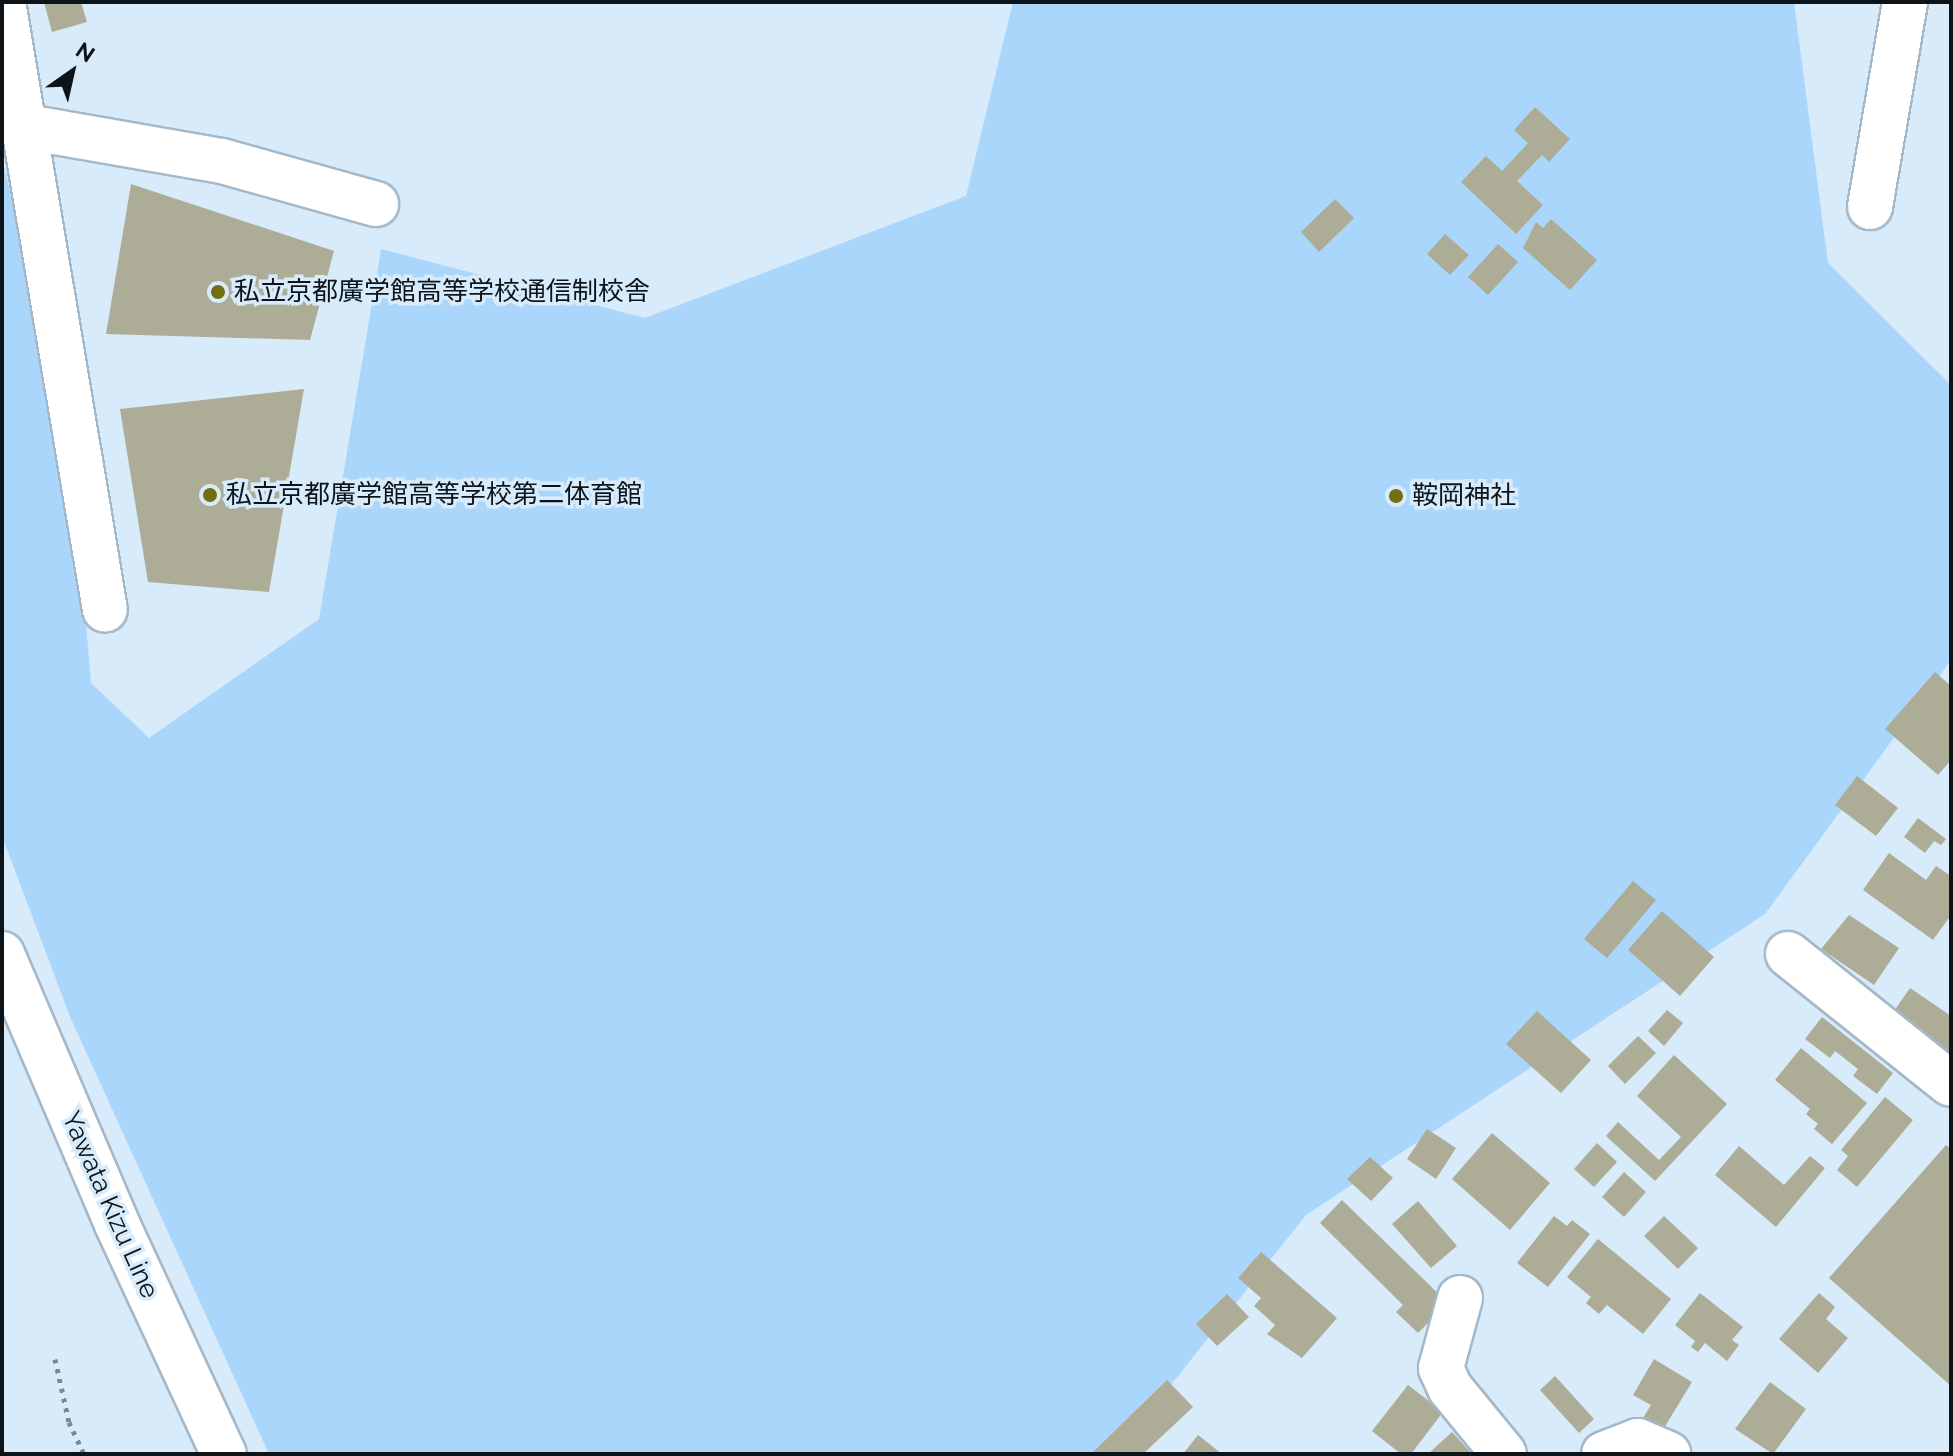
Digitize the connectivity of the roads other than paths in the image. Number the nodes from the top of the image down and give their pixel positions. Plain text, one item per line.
1 (3, 2) edge
2 (1905, 2) edge
3 (27, 127) junction
4 (376, 204) dead end
5 (1870, 207) dead end
6 (105, 610) dead end
7 (2, 954) edge
8 (1788, 954) dead end
9 (1951, 1084) edge
10 (1460, 1298) dead end
11 (224, 1454) edge
12 (1504, 1454) edge
13 (1604, 1454) edge
14 (1668, 1454) edge

1 - 3 street
2 - 5 street
3 - 4 street
3 - 6 street
7 - 11 street, Yawata Kizu Line
8 - 9 street
10 - 12 street
13 - 14 street

